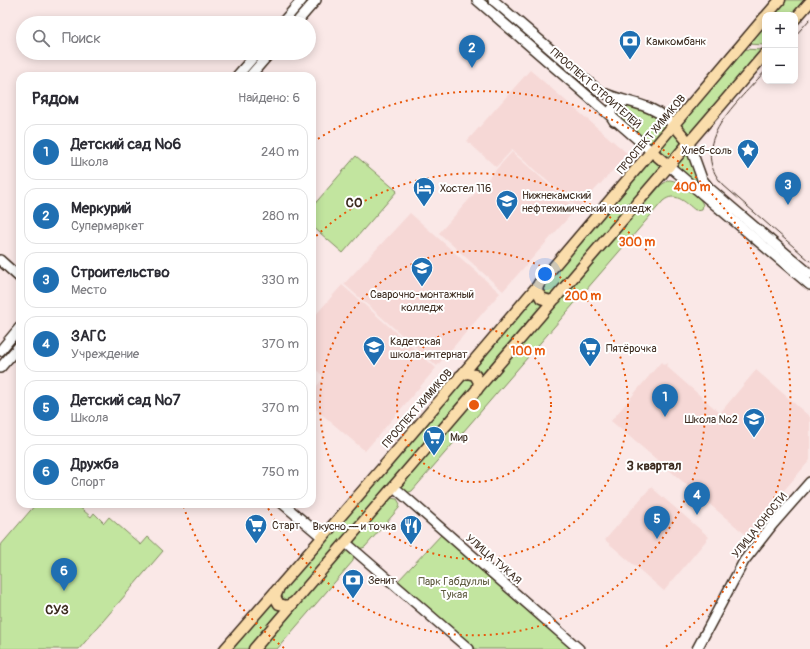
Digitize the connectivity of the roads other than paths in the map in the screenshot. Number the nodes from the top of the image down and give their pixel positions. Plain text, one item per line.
1 (302, 0) edge
2 (316, 0) edge
3 (477, 0) edge
4 (493, 0) edge
5 (780, 0) edge
6 (810, 2) edge
7 (770, 12) edge
8 (798, 15) edge
9 (288, 16) edge
10 (302, 16) edge
11 (762, 21) edge
12 (762, 57) edge
13 (251, 60) edge
14 (264, 60) edge
15 (240, 72) edge
16 (253, 72) edge
17 (599, 91) junction
18 (591, 101) junction
19 (630, 101) junction
20 (657, 111) junction
21 (685, 111) junction
22 (614, 121) junction
23 (674, 125) junction
24 (689, 142) junction
25 (651, 151) junction
26 (669, 166) junction
27 (0, 260) edge
28 (16, 274) edge
29 (810, 274) edge
30 (539, 283) junction
31 (810, 285) edge
32 (556, 298) junction
33 (16, 333) edge
34 (16, 349) edge
35 (0, 352) edge
36 (1, 364) edge
37 (460, 376) junction
38 (477, 390) junction
39 (810, 482) edge
40 (394, 487) junction
41 (288, 508) edge
42 (322, 537) junction
43 (346, 543) junction
44 (278, 590) junction
45 (294, 603) junction
46 (226, 649) edge
47 (254, 649) edge
48 (468, 649) edge
49 (579, 649) edge
50 (697, 649) edge

1 - 9 main road
2 - 10 main road
3 - 18 main road, ПРОСПЕКТ СТРОИТЕЛЕЙ
4 - 17 main road, ПРОСПЕКТ СТРОИТЕЛЕЙ
5 - 7 main road
6 - 8 main road
11 - 21 main road, ПРОСПЕКТ ХИМИКОВ
12 - 24 main road
13 - 15 main road
14 - 16 main road
17 - 18 main road
17 - 19 main road, ПРОСПЕКТ СТРОИТЕЛЕЙ
18 - 22 main road, ПРОСПЕКТ СТРОИТЕЛЕЙ
19 - 20 main road, ПРОСПЕКТ СТРОИТЕЛЕЙ
19 - 22 main road
20 - 21 main road
20 - 23 main road, ПРОСПЕКТ СТРОИТЕЛЕЙ
21 - 23 main road, ПРОСПЕКТ ХИМИКОВ
22 - 25 main road, ПРОСПЕКТ СТРОИТЕЛЕЙ
23 - 24 main road, ПРОСПЕКТ СТРОИТЕЛЕЙ
23 - 25 main road, ПРОСПЕКТ ХИМИКОВ
24 - 26 main road
24 - 29 main road, ПРОСПЕКТ СТРОИТЕЛЕЙ
25 - 26 main road, ПРОСПЕКТ СТРОИТЕЛЕЙ
25 - 30 main road, ПРОСПЕКТ ХИМИКОВ
26 - 31 main road, ПРОСПЕКТ СТРОИТЕЛЕЙ
26 - 32 main road
27 - 28 main road
30 - 32 main road
30 - 37 main road, ПРОСПЕКТ ХИМИКОВ
32 - 38 main road
33 - 35 main road
34 - 36 main road
37 - 38 main road
37 - 42 main road, ПРОСПЕКТ ХИМИКОВ
38 - 40 main road
39 - 50 main road, УЛИЦА ЮНОСТИ
40 - 43 main road
40 - 49 main road, УЛИЦА ТУКАЯ
41 - 42 main road
42 - 44 main road, ПРОСПЕКТ ХИМИКОВ
43 - 45 main road
43 - 48 main road
44 - 45 main road
44 - 46 main road, ПРОСПЕКТ ХИМИКОВ
45 - 47 main road

